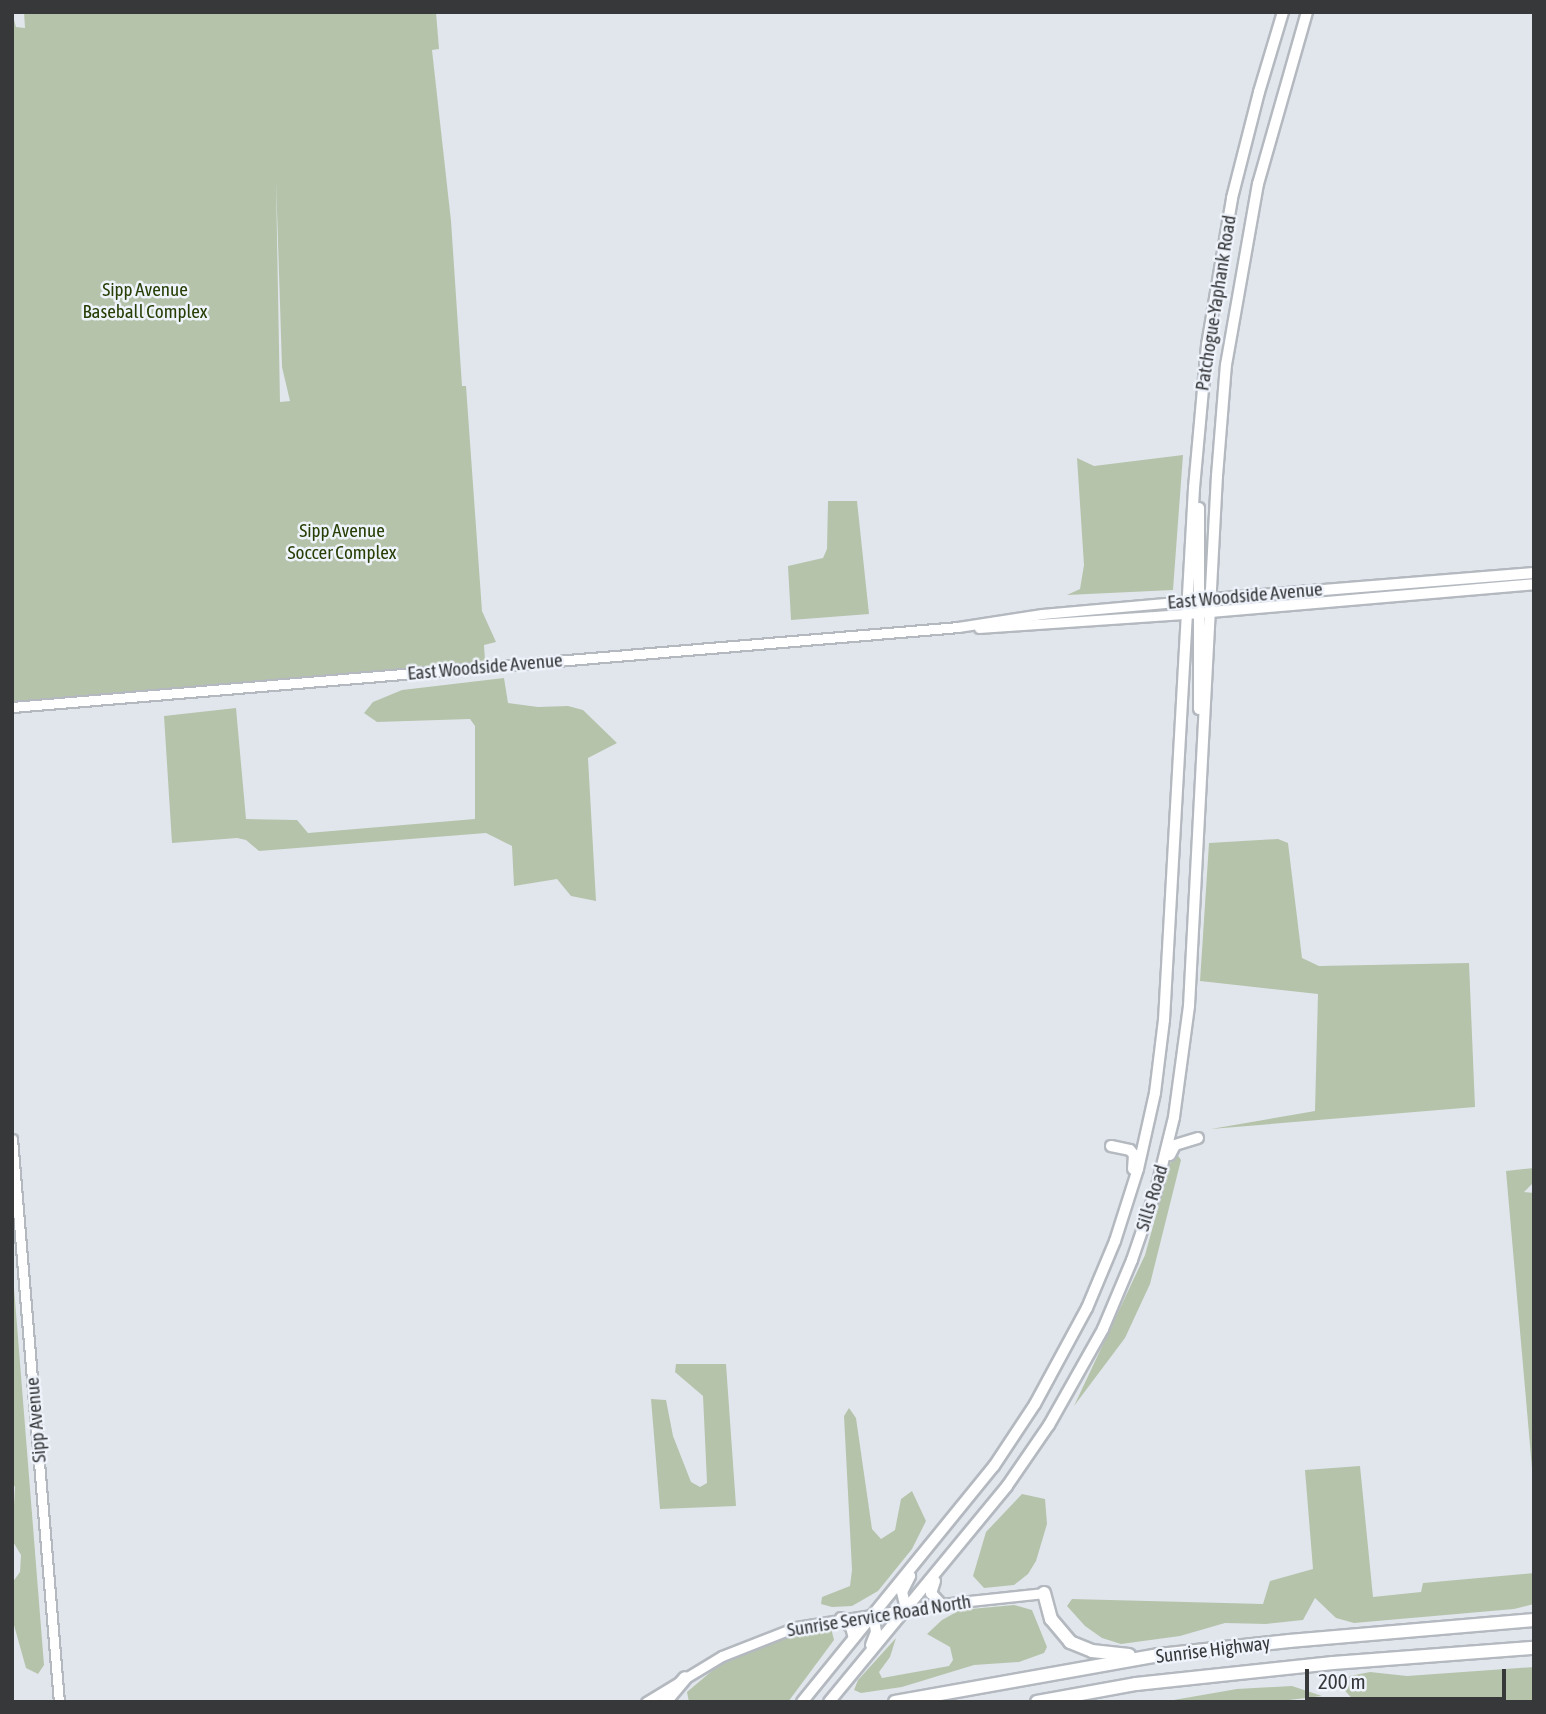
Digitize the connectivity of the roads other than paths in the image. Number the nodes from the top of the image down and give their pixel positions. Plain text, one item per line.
1 (1283, 12) edge
2 (1307, 12) edge
3 (1534, 573) edge
4 (1534, 584) edge
5 (1199, 600) junction
6 (1198, 613) junction
7 (958, 627) junction
8 (12, 707) edge
9 (1180, 1079) junction
10 (1155, 1093) junction
11 (12, 1139) edge
12 (1144, 1227) junction
13 (1115, 1241) junction
14 (960, 1543) junction
15 (925, 1551) junction
16 (1044, 1593) joint
17 (941, 1604) junction
18 (906, 1609) junction
19 (873, 1614) junction
20 (841, 1618) junction
21 (1534, 1620) edge
22 (854, 1638) junction
23 (1534, 1650) edge
24 (1159, 1656) junction
25 (865, 1658) junction
26 (685, 1678) junction
27 (803, 1701) edge
28 (59, 1702) edge
29 (646, 1702) edge
30 (665, 1702) edge
31 (830, 1702) edge
32 (895, 1702) edge
33 (1037, 1702) edge

1 - 5 main road, Patchogue-Yaphank Road
2 - 5 main road, Patchogue-Yaphank Road
3 - 5 main road, East Woodside Avenue
4 - 6 main road, East Woodside Avenue
5 - 6 main road, Sills Road
5 - 6 main road, Sills Road
5 - 7 main road, East Woodside Avenue
6 - 7 main road, East Woodside Avenue
6 - 9 main road, Sills Road
6 - 10 main road, Sills Road
7 - 8 main road, East Woodside Avenue
9 - 12 main road, Sills Road
9 - 12 main road
10 - 13 main road, Sills Road
10 - 13 main road
11 - 28 main road, Sipp Avenue
12 - 14 main road, Sills Road
13 - 15 main road, Sills Road
14 - 17 main road
14 - 18 main road, Sills Road
15 - 18 main road
15 - 19 main road, Sills Road
16 - 17 main road, Sunrise Service Road North
16 - 24 highway
17 - 18 main road, Sunrise Service Road North
18 - 19 main road, Sunrise Service Road North
18 - 25 main road, Sills Road
19 - 20 main road, Sunrise Service Road North
19 - 22 main road, Sills Road
19 - 25 main road
20 - 22 main road
20 - 26 main road, Sunrise Service Road North
21 - 24 highway, Sunrise Highway
22 - 27 main road, Sills Road
23 - 33 highway, Sunrise Highway
24 - 32 highway, Sunrise Highway
25 - 31 main road, Sills Road
26 - 29 main road, Sunrise Service Road North
26 - 30 highway

